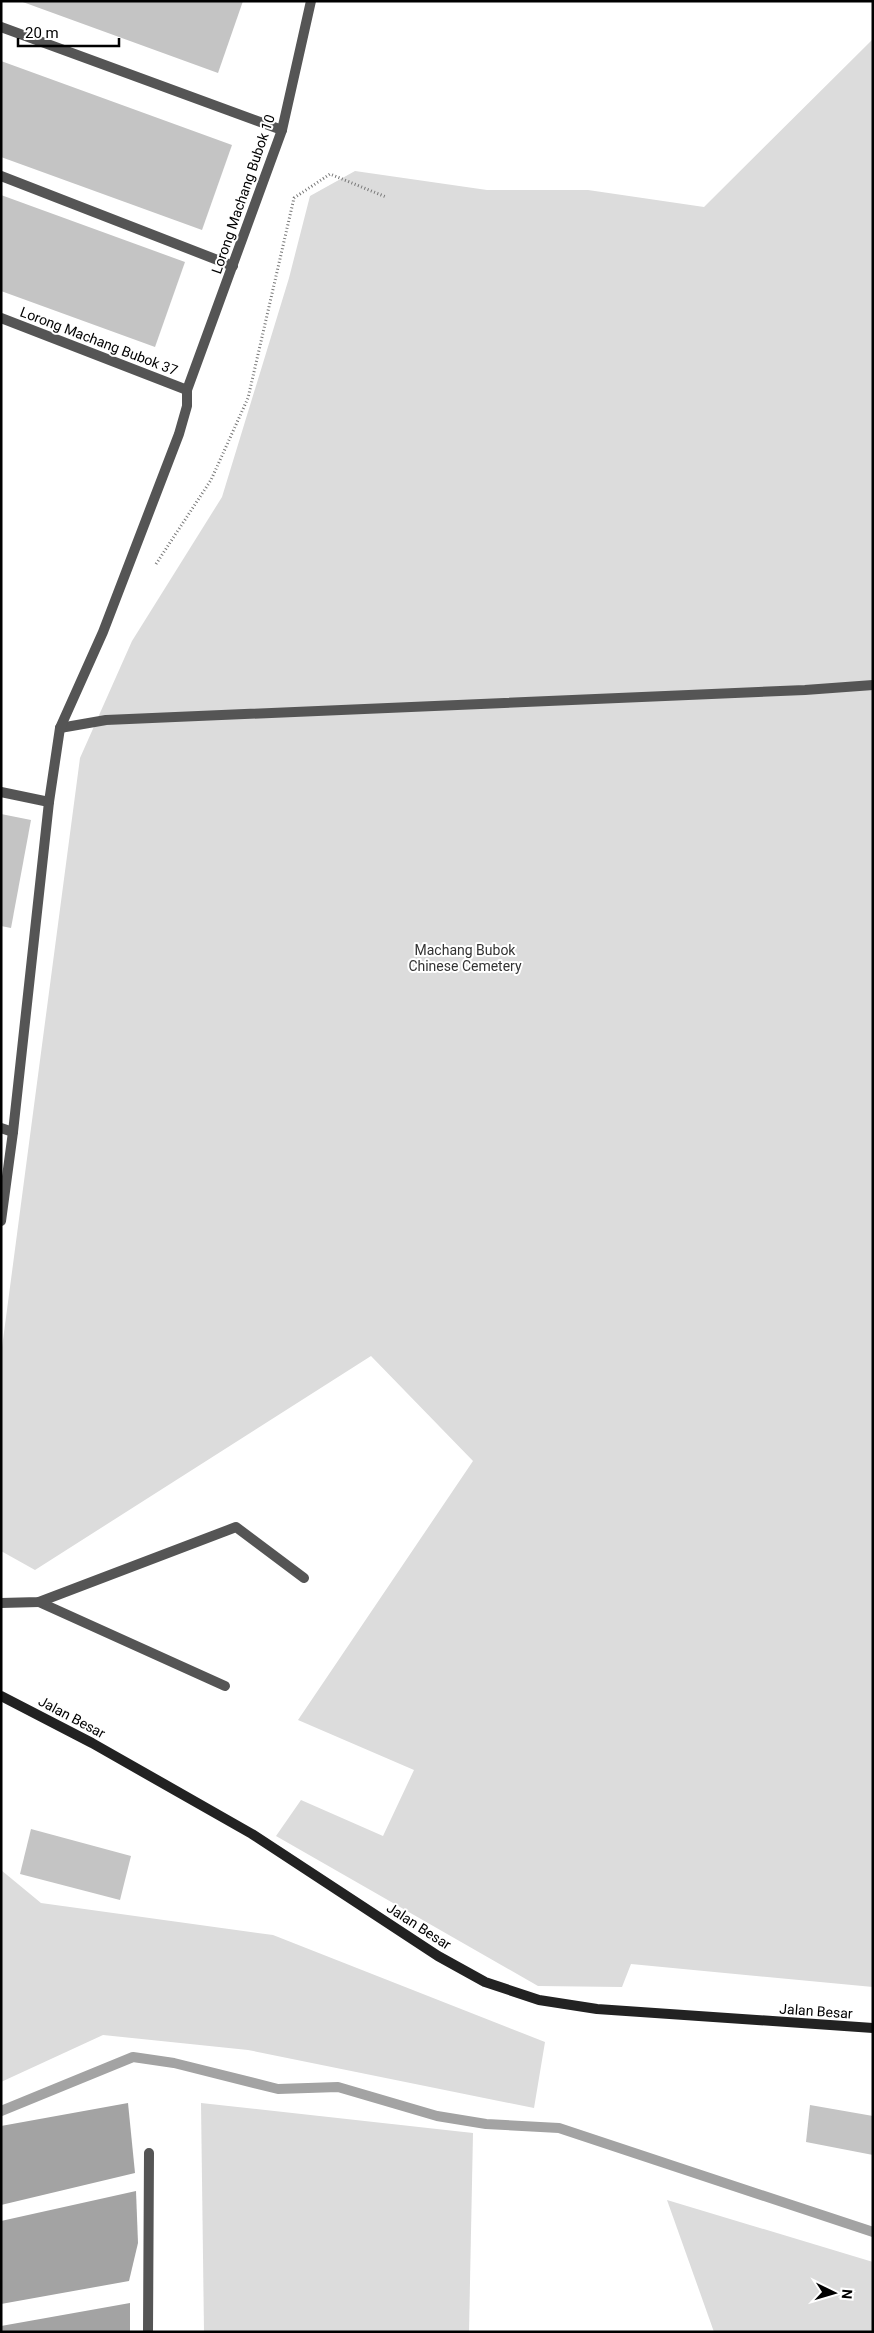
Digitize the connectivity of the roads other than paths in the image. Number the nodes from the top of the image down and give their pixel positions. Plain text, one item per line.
1 (311, 1) edge
2 (1, 26) edge
3 (282, 130) junction
4 (1, 176) edge
5 (234, 266) junction
6 (1, 318) edge
7 (187, 390) junction
8 (873, 685) edge
9 (60, 728) junction
10 (1, 792) edge
11 (50, 802) junction
12 (1, 1128) edge
13 (13, 1132) junction
14 (1, 1220) edge
15 (304, 1578) dead end
16 (39, 1602) junction
17 (1, 1603) edge
18 (225, 1686) dead end
19 (1, 1696) edge
20 (873, 2028) edge
21 (149, 2153) dead end
22 (148, 2332) edge

1 - 3 street, Lorong Machang Bubok 10
2 - 3 street
3 - 5 street, Lorong Machang Bubok 10
4 - 5 street
5 - 7 street, Lorong Machang Bubok 10
6 - 7 street, Lorong Machang Bubok 37
7 - 9 street, Lorong Machang Bubok 10
8 - 9 street
9 - 11 street, Lorong Machang Bubok 10
10 - 11 street
11 - 13 street, Lorong Machang Bubok 10
12 - 13 street
13 - 14 street, Lorong Machang Bubok 10
15 - 16 street
16 - 17 street
16 - 18 street
19 - 20 main road, Jalan Besar
21 - 22 street

